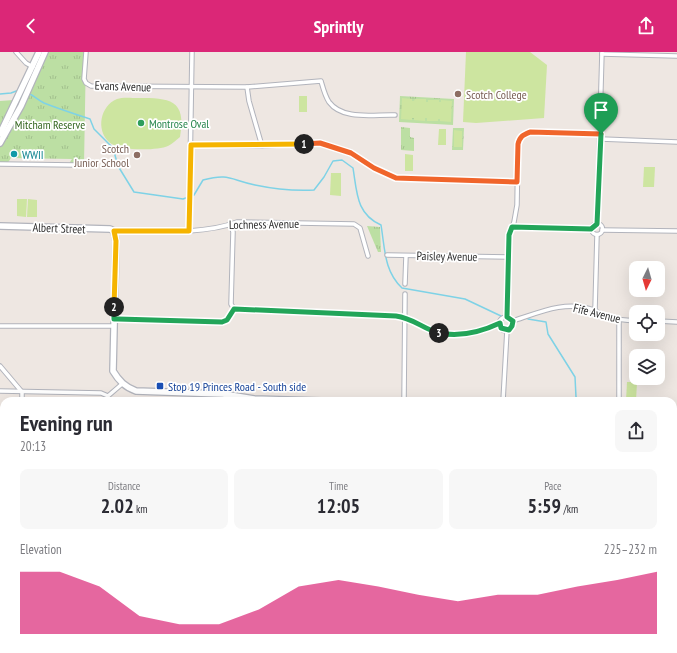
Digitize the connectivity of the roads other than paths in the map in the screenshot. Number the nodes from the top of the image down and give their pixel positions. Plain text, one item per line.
1 (16, 52) edge
2 (39, 52) edge
3 (45, 52) edge
4 (86, 52) edge
5 (192, 52) edge
6 (602, 53) edge
7 (677, 56) edge
8 (35, 68) junction
9 (192, 87) junction
10 (247, 87) junction
11 (18, 104) junction
12 (395, 115) dead end
13 (0, 134) edge
14 (601, 134) junction
15 (601, 139) junction
16 (677, 142) edge
17 (0, 144) edge
18 (191, 145) junction
19 (262, 146) junction
20 (0, 164) edge
21 (76, 165) dead end
22 (517, 182) junction
23 (597, 224) junction
24 (0, 226) edge
25 (231, 226) junction
26 (512, 227) junction
27 (591, 229) junction
28 (602, 230) junction
29 (189, 231) junction
30 (677, 232) edge
31 (115, 233) junction
32 (597, 235) junction
33 (387, 255) dead end
34 (368, 256) dead end
35 (406, 256) junction
36 (508, 257) junction
37 (405, 284) dead end
38 (405, 294) dead end
39 (234, 309) junction
40 (595, 310) junction
41 (406, 317) junction
42 (507, 317) junction
43 (114, 319) junction
44 (619, 320) junction
45 (513, 321) junction
46 (629, 321) edge
47 (665, 321) edge
48 (677, 322) edge
49 (500, 323) junction
50 (0, 326) edge
51 (114, 326) junction
52 (506, 330) junction
53 (0, 366) edge
54 (122, 384) junction
55 (0, 391) edge
56 (22, 392) junction
57 (108, 396) joint
58 (22, 397) edge
59 (242, 397) edge
60 (404, 397) edge
61 (503, 397) edge
62 (619, 397) edge

1 - 8 street
2 - 8 street
3 - 8 street
4 - 9 street, Evans Avenue
5 - 9 street
6 - 7 street
6 - 14 street
8 - 11 street
9 - 10 street, Evans Avenue
9 - 18 street
10 - 12 street, Evans Avenue
10 - 19 street
11 - 13 street
11 - 17 street
14 - 15 street
14 - 22 street
15 - 16 street
15 - 23 street
18 - 19 street
18 - 29 street
19 - 22 street
20 - 21 street
22 - 26 street
23 - 27 street
23 - 28 street
24 - 31 street, Albert Street
25 - 29 street, Lochness Avenue
25 - 34 street, Lochness Avenue
25 - 39 street
26 - 27 street
26 - 36 street
27 - 32 street
28 - 30 street
28 - 32 street
29 - 31 street, Lochness Avenue
31 - 43 street
32 - 40 street
33 - 35 street, Paisley Avenue
35 - 36 street, Paisley Avenue
35 - 37 street
36 - 42 street
38 - 41 street
39 - 41 street
39 - 43 street
40 - 44 street, Fife Avenue
40 - 45 street, Fife Avenue
41 - 49 street
41 - 60 street
42 - 45 street
42 - 49 street
43 - 51 street
44 - 46 street, Fife Avenue
44 - 62 street
45 - 52 street
47 - 48 street
49 - 52 street
50 - 51 street
51 - 54 street
52 - 61 street
53 - 56 street
54 - 57 street
54 - 59 street
55 - 56 street
56 - 57 street
56 - 58 street

